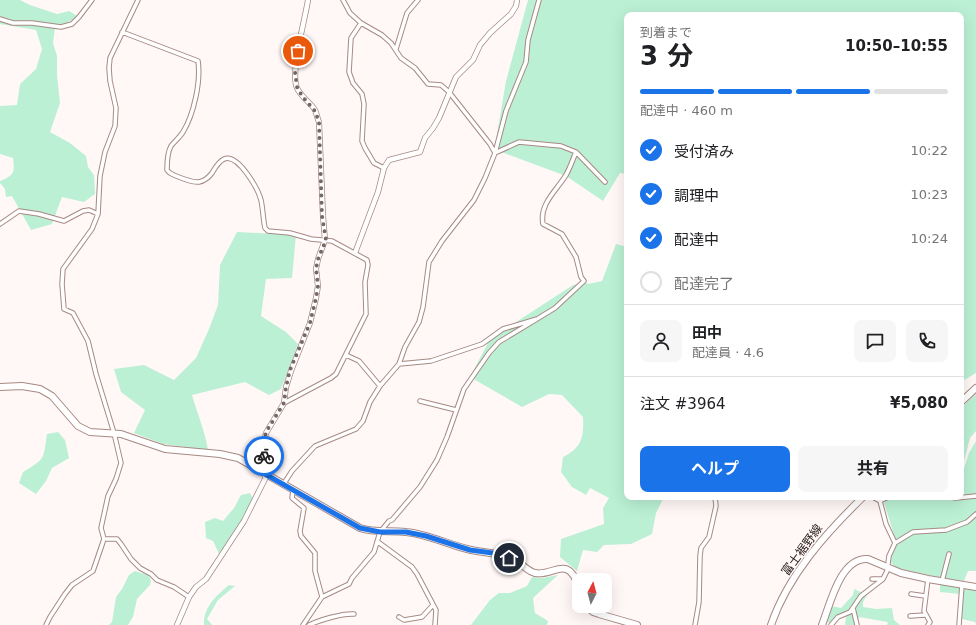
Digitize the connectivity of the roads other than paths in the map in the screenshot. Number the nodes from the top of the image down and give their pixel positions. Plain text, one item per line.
1 (92, 0) edge
2 (138, 0) edge
3 (308, 0) edge
4 (343, 0) edge
5 (418, 0) edge
6 (517, 0) edge
7 (539, 0) edge
8 (0, 19) edge
9 (361, 23) junction
10 (122, 32) junction
11 (396, 49) junction
12 (449, 92) junction
13 (576, 152) junction
14 (495, 153) junction
15 (384, 168) junction
16 (605, 182) dead end
17 (98, 214) junction
18 (0, 224) edge
19 (326, 240) junction
20 (356, 253) junction
21 (537, 319) junction
22 (346, 355) junction
23 (399, 364) junction
24 (380, 386) junction
25 (0, 387) edge
26 (976, 388) edge
27 (964, 399) edge
28 (420, 401) dead end
29 (284, 403) junction
30 (456, 410) junction
31 (114, 433) junction
32 (265, 474) junction
33 (283, 485) junction
34 (293, 491) junction
35 (976, 496) edge
36 (964, 497) edge
37 (715, 500) edge
38 (860, 500) edge
39 (880, 501) edge
40 (976, 514) edge
41 (380, 532) junction
42 (104, 539) junction
43 (378, 542) junction
44 (895, 544) junction
45 (949, 554) dead end
46 (887, 567) junction
47 (572, 573) edge
48 (872, 579) dead end
49 (883, 579) junction
50 (928, 579) junction
51 (942, 581) junction
52 (962, 585) junction
53 (976, 587) edge
54 (911, 594) dead end
55 (925, 596) junction
56 (189, 597) junction
57 (322, 597) junction
58 (433, 605) junction
59 (853, 608) junction
60 (596, 613) edge
61 (354, 614) dead end
62 (925, 615) junction
63 (910, 616) dead end
64 (399, 617) dead end
65 (321, 623) edge
66 (46, 625) edge
67 (177, 625) edge
68 (303, 625) edge
69 (309, 625) edge
70 (435, 625) edge
71 (637, 625) edge
72 (695, 625) edge
73 (770, 625) edge
74 (822, 625) edge
75 (831, 625) edge
76 (857, 625) edge
77 (928, 625) edge
78 (959, 625) edge

1 - 8 street
2 - 10 street
3 - 19 street
4 - 9 street
5 - 11 street
6 - 12 street
7 - 14 street
9 - 11 street
9 - 15 street
10 - 17 street
10 - 19 street
11 - 12 street
12 - 14 street
12 - 15 street
13 - 14 street
13 - 16 street
13 - 21 street
14 - 23 street
15 - 20 street
17 - 18 street
17 - 31 street
19 - 20 street
19 - 29 street
20 - 22 street
21 - 23 street
21 - 30 street
22 - 24 street
22 - 29 street
23 - 24 street
24 - 33 street
25 - 31 main road
26 - 27 main road
28 - 30 street
29 - 32 street
30 - 41 street
31 - 32 main road
31 - 42 street
32 - 33 main road
32 - 56 street
33 - 34 main road
34 - 41 main road
34 - 57 street
35 - 36 street
37 - 72 street
38 - 73 main road, 富士裾野線
39 - 44 street
40 - 44 street
41 - 43 street
41 - 47 main road
42 - 56 street
42 - 66 street
43 - 57 street
43 - 58 street
44 - 46 street
45 - 51 street
46 - 49 street
46 - 50 main road
46 - 74 main road
48 - 49 street
49 - 59 street
50 - 51 main road
50 - 55 street
51 - 52 main road
52 - 53 main road
52 - 78 street
54 - 55 street
55 - 62 street
56 - 67 street
57 - 68 street
58 - 64 street
58 - 70 street
59 - 75 street
59 - 76 street
60 - 71 main road
61 - 65 street
62 - 63 street
62 - 77 street
65 - 69 street

